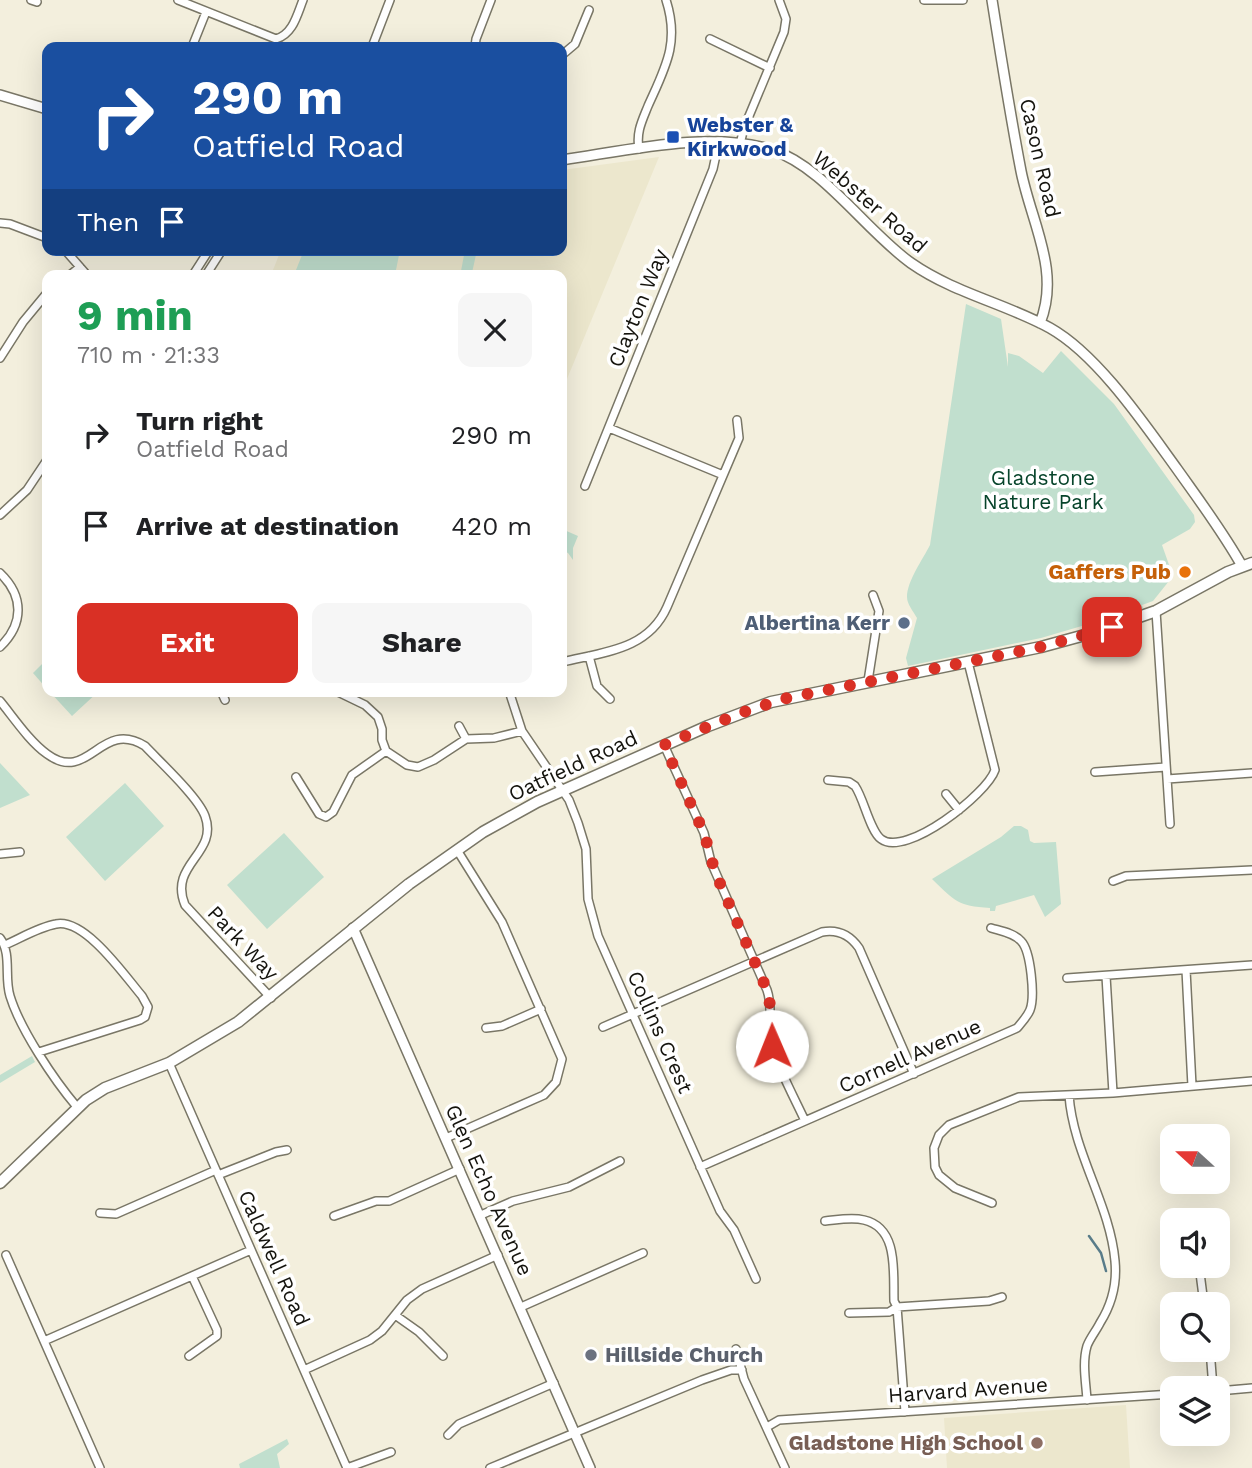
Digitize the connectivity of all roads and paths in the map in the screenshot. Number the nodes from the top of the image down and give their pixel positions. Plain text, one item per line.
1 (178, 0) edge
2 (303, 0) edge
3 (390, 0) edge
4 (491, 0) edge
5 (666, 0) edge
6 (779, 0) edge
7 (925, 0) edge
8 (963, 0) edge
9 (992, 0) edge
10 (589, 10) dead end
11 (206, 12) junction
12 (710, 39) dead end
13 (194, 42) edge
14 (374, 42) edge
15 (476, 42) edge
16 (567, 51) edge
17 (770, 68) junction
18 (1, 95) edge
19 (42, 107) edge
20 (715, 142) junction
21 (740, 144) junction
22 (639, 149) junction
23 (567, 159) edge
24 (0, 223) edge
25 (42, 236) edge
26 (70, 256) edge
27 (80, 267) junction
28 (76, 270) edge
29 (82, 270) edge
30 (42, 299) edge
31 (1040, 323) junction
32 (0, 358) edge
33 (737, 420) dead end
34 (610, 428) junction
35 (42, 468) edge
36 (723, 475) junction
37 (585, 485) dead end
38 (0, 515) edge
39 (1247, 564) edge
40 (2, 575) edge
41 (873, 595) dead end
42 (1156, 611) junction
43 (0, 647) edge
44 (589, 656) junction
45 (567, 661) edge
46 (968, 662) junction
47 (867, 681) junction
48 (224, 697) edge
49 (348, 697) edge
50 (511, 697) edge
51 (610, 699) dead end
52 (225, 700) dead end
53 (0, 701) edge
54 (459, 726) dead end
55 (522, 731) junction
56 (466, 739) junction
57 (664, 745) junction
58 (386, 751) junction
59 (1166, 767) junction
60 (1095, 772) dead end
61 (1252, 773) edge
62 (296, 777) dead end
63 (1167, 779) junction
64 (828, 780) dead end
65 (562, 790) junction
66 (946, 794) dead end
67 (959, 810) junction
68 (1170, 824) dead end
69 (457, 850) junction
70 (20, 852) dead end
71 (0, 854) edge
72 (1252, 870) edge
73 (1113, 881) dead end
74 (353, 928) junction
75 (991, 928) dead end
76 (2, 942) edge
77 (754, 962) junction
78 (1252, 965) edge
79 (1186, 970) junction
80 (1106, 976) junction
81 (1068, 978) dead end
82 (271, 998) junction
83 (541, 1009) junction
84 (634, 1014) junction
85 (603, 1027) dead end
86 (486, 1028) dead end
87 (39, 1052) junction
88 (169, 1063) junction
89 (914, 1074) junction
90 (1252, 1081) edge
91 (1192, 1086) junction
92 (1113, 1093) junction
93 (1069, 1095) junction
94 (77, 1107) junction
95 (805, 1121) junction
96 (446, 1138) junction
97 (287, 1150) dead end
98 (620, 1161) dead end
99 (700, 1167) junction
100 (460, 1169) junction
101 (217, 1172) junction
102 (0, 1183) edge
103 (992, 1203) dead end
104 (100, 1213) dead end
105 (481, 1215) junction
106 (334, 1216) dead end
107 (825, 1221) dead end
108 (251, 1250) junction
109 (643, 1254) dead end
110 (6, 1255) dead end
111 (498, 1255) junction
112 (192, 1276) junction
113 (755, 1279) dead end
114 (1002, 1297) dead end
115 (521, 1307) junction
116 (897, 1307) junction
117 (849, 1314) dead end
118 (395, 1315) junction
119 (44, 1342) junction
120 (736, 1349) dead end
121 (189, 1356) dead end
122 (443, 1356) dead end
123 (304, 1370) junction
124 (742, 1370) junction
125 (554, 1383) junction
126 (1252, 1388) edge
127 (1230, 1390) edge
128 (1160, 1395) edge
129 (1087, 1400) junction
130 (905, 1412) junction
131 (767, 1427) junction
132 (575, 1432) junction
133 (448, 1435) dead end
134 (391, 1452) dead end
135 (98, 1467) edge
136 (347, 1468) edge
137 (491, 1468) edge
138 (590, 1468) edge
139 (785, 1468) edge

1 - 11 street
2 - 11 street
3 - 14 street
4 - 15 street
5 - 22 street
6 - 17 street
7 - 8 street
9 - 31 street, Cason Road
10 - 16 street
11 - 13 street
12 - 17 street
17 - 21 street
18 - 19 street
20 - 21 street, Webster Road
20 - 22 street, Webster Road
20 - 34 street, Clayton Way
21 - 31 street, Webster Road
22 - 23 street, Webster Road
24 - 25 street
26 - 27 street
27 - 28 street
27 - 29 street
30 - 32 street
31 - 39 street, Webster Road
33 - 36 street
34 - 36 street
34 - 37 street, Clayton Way
35 - 38 street
36 - 44 street
39 - 42 main road, Oatfield Road
40 - 43 street
41 - 47 street
42 - 46 main road, Oatfield Road
42 - 59 street
44 - 45 street
44 - 51 street
46 - 47 main road, Oatfield Road
46 - 67 street
47 - 57 main road, Oatfield Road
48 - 52 street
49 - 58 street
50 - 55 street, Collins Crest
53 - 82 street, Park Way
54 - 56 street
55 - 56 street
55 - 65 street, Collins Crest
56 - 58 street
57 - 65 main road, Oatfield Road
57 - 77 street
58 - 62 street
59 - 60 street
59 - 63 street
61 - 63 street
63 - 68 street
64 - 67 street
65 - 69 main road, Oatfield Road
65 - 84 street, Collins Crest
66 - 67 street
69 - 74 main road, Oatfield Road
69 - 83 street
70 - 71 street
72 - 73 street
74 - 82 main road, Oatfield Road
74 - 96 street, Glen Echo Avenue
75 - 89 street, Cornell Avenue
76 - 87 street
76 - 87 street
77 - 84 street
77 - 89 street
77 - 95 street
78 - 79 street
79 - 80 street
79 - 91 street
80 - 81 street
80 - 92 street
82 - 88 main road, Oatfield Road
83 - 86 street
83 - 96 street
84 - 85 street
84 - 99 street, Collins Crest
87 - 94 street
88 - 94 main road, Oatfield Road
88 - 101 street, Caldwell Road
89 - 95 street, Cornell Avenue
90 - 91 street
91 - 92 street
92 - 93 street
93 - 103 street
93 - 129 street
94 - 102 main road, Oatfield Road
95 - 99 street, Cornell Avenue
96 - 100 street, Glen Echo Avenue
97 - 101 street
98 - 105 street
99 - 113 street, Collins Crest
100 - 105 street, Glen Echo Avenue
100 - 106 street
101 - 104 street
101 - 108 street, Caldwell Road
105 - 111 street, Glen Echo Avenue
107 - 116 street
108 - 112 street
108 - 123 street, Caldwell Road
109 - 115 street
110 - 119 street
111 - 115 street, Glen Echo Avenue
111 - 118 street
112 - 119 street
112 - 121 street
114 - 116 street
115 - 125 street, Glen Echo Avenue
116 - 117 street
116 - 130 street
118 - 122 street
118 - 123 street
119 - 135 street
120 - 124 street
123 - 136 street, Caldwell Road
124 - 131 street
124 - 132 street
125 - 132 street, Glen Echo Avenue
125 - 133 street
126 - 127 street
128 - 129 street, Harvard Avenue
129 - 130 street, Harvard Avenue
130 - 131 street, Harvard Avenue
131 - 139 street
132 - 137 street
132 - 138 street, Glen Echo Avenue
134 - 136 street

